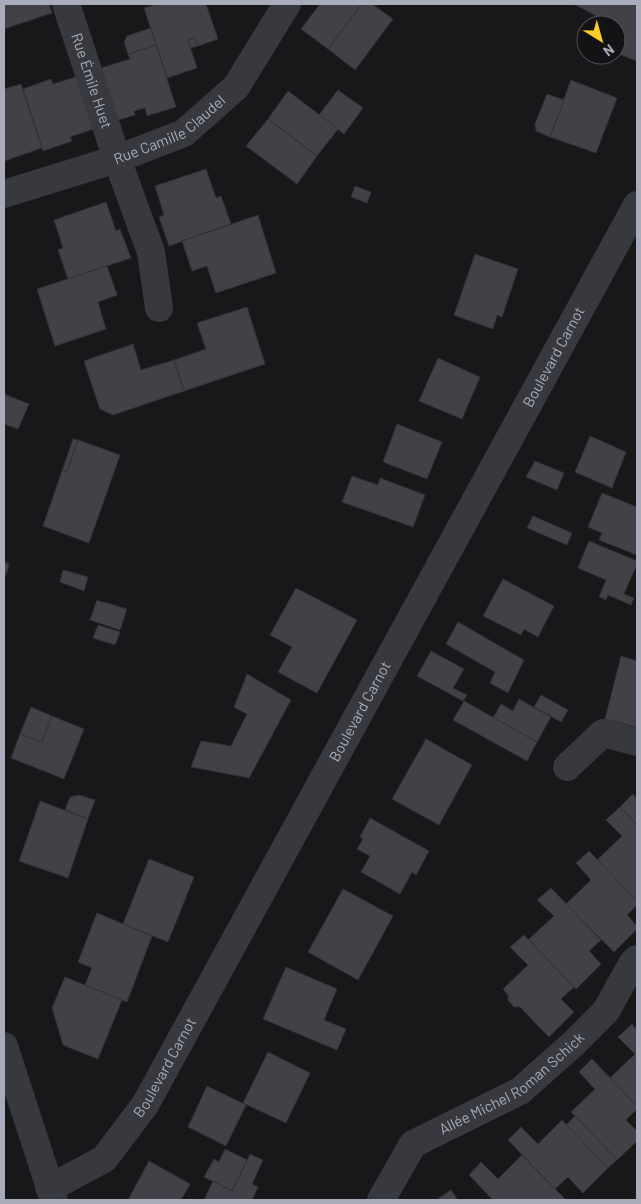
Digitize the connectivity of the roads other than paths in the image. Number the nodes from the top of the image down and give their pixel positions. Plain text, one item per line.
1 (66, 4) edge
2 (286, 4) edge
3 (117, 159) junction
4 (4, 194) edge
5 (637, 206) edge
6 (159, 308) dead end
7 (637, 742) edge
8 (567, 767) dead end
9 (637, 959) edge
10 (4, 1046) edge
11 (51, 1194) edge
12 (381, 1200) edge

1 - 3 street, Rue Émile Huet
2 - 3 street, Rue Camille Claudel
3 - 4 street, Rue Camille Claudel
3 - 6 street, Rue Émile Huet
5 - 11 street, Boulevard Carnot
7 - 8 street
9 - 12 street, Allée Michel Roman Schick
10 - 11 street

